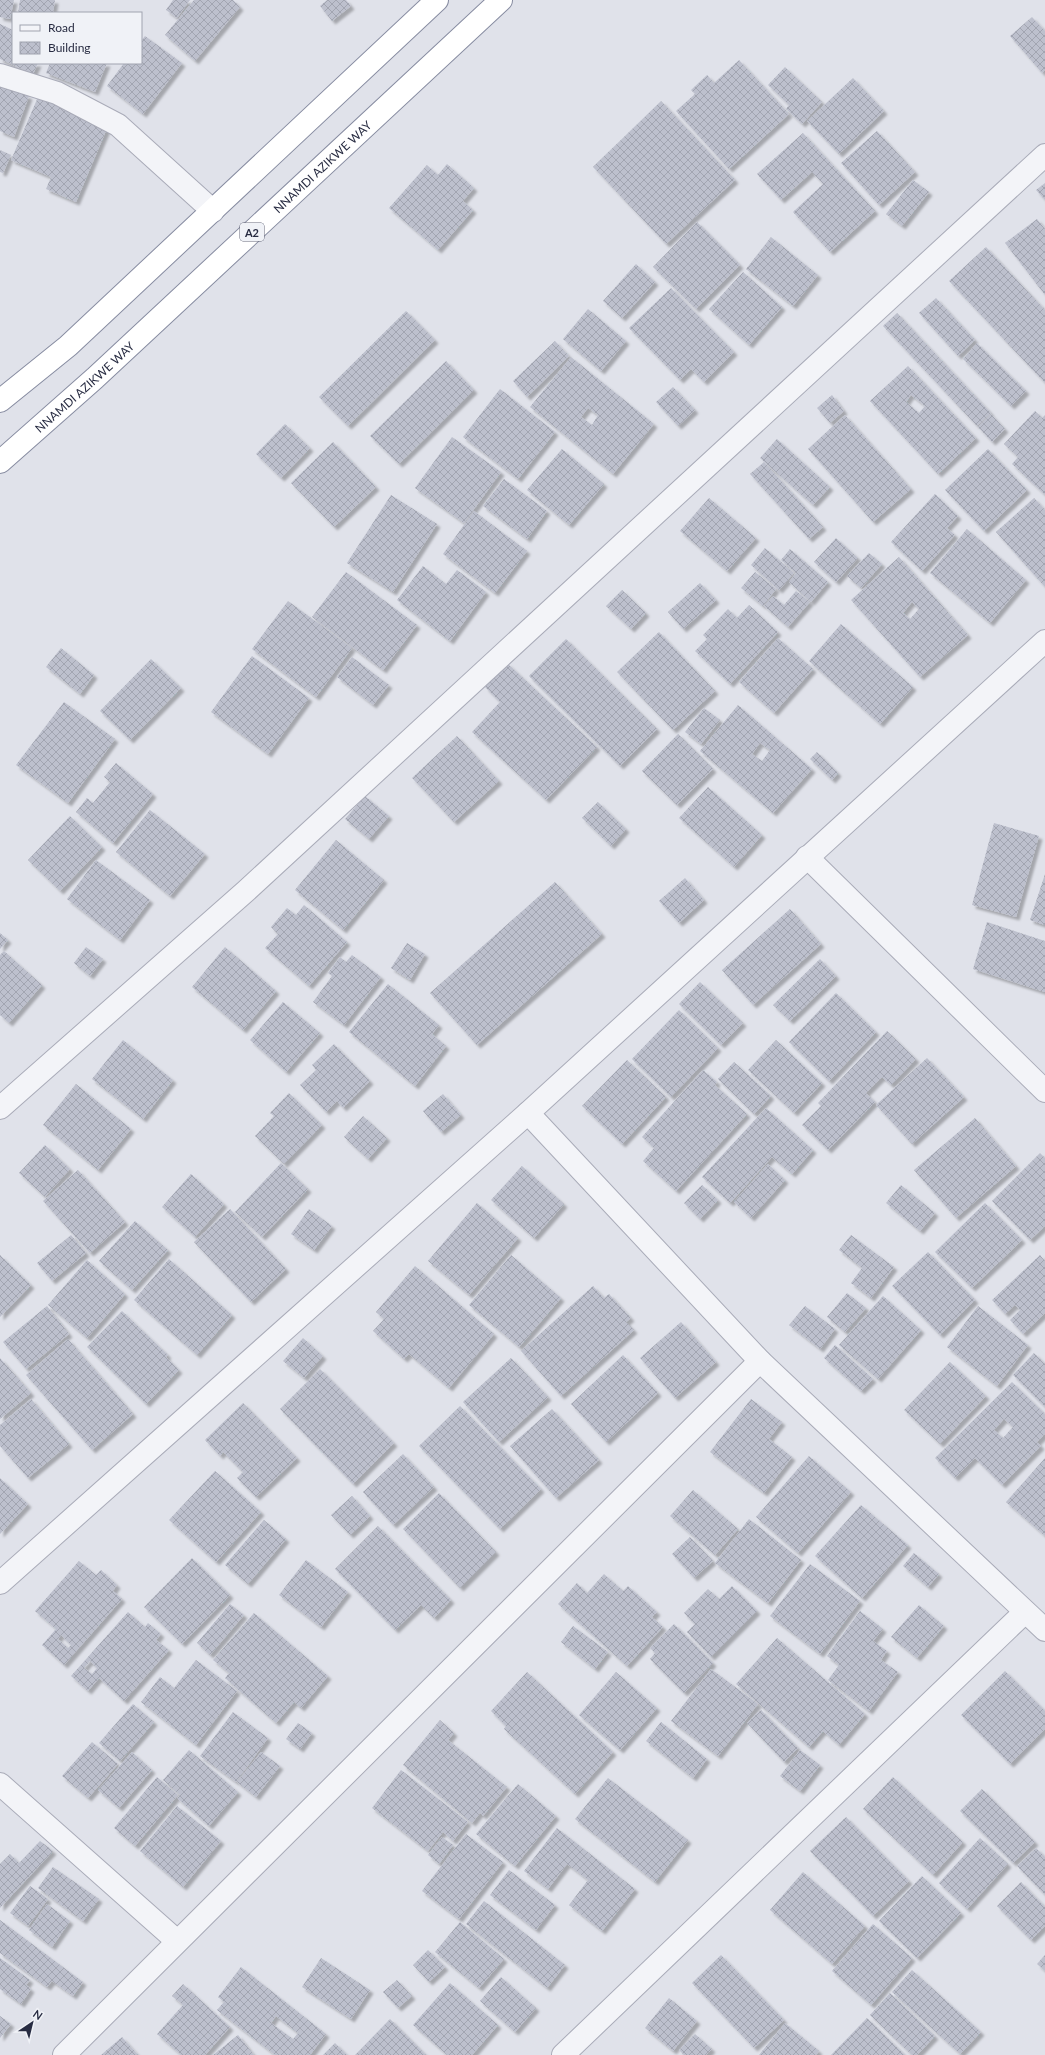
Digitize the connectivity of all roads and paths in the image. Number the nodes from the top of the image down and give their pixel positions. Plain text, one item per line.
1 (438, 0) edge
2 (501, 0) edge
3 (0, 75) edge
4 (1045, 155) edge
5 (214, 211) junction
6 (0, 402) edge
7 (0, 462) edge
8 (1045, 641) edge
9 (807, 857) junction
10 (1045, 1091) edge
11 (0, 1108) edge
12 (528, 1113) junction
13 (760, 1361) junction
14 (0, 1583) edge
15 (1025, 1612) junction
16 (1045, 1630) edge
17 (0, 1784) edge
18 (177, 1941) junction
19 (64, 2055) edge
20 (563, 2055) edge

1 - 5 highway
2 - 7 highway, NNAMDI AZIKWE WAY / A2
3 - 5 street
4 - 11 street
5 - 6 highway
8 - 9 street
9 - 10 street
9 - 12 street
12 - 13 street
12 - 14 street
13 - 15 street
13 - 18 street
15 - 16 street
15 - 20 street
17 - 18 street
18 - 19 street

